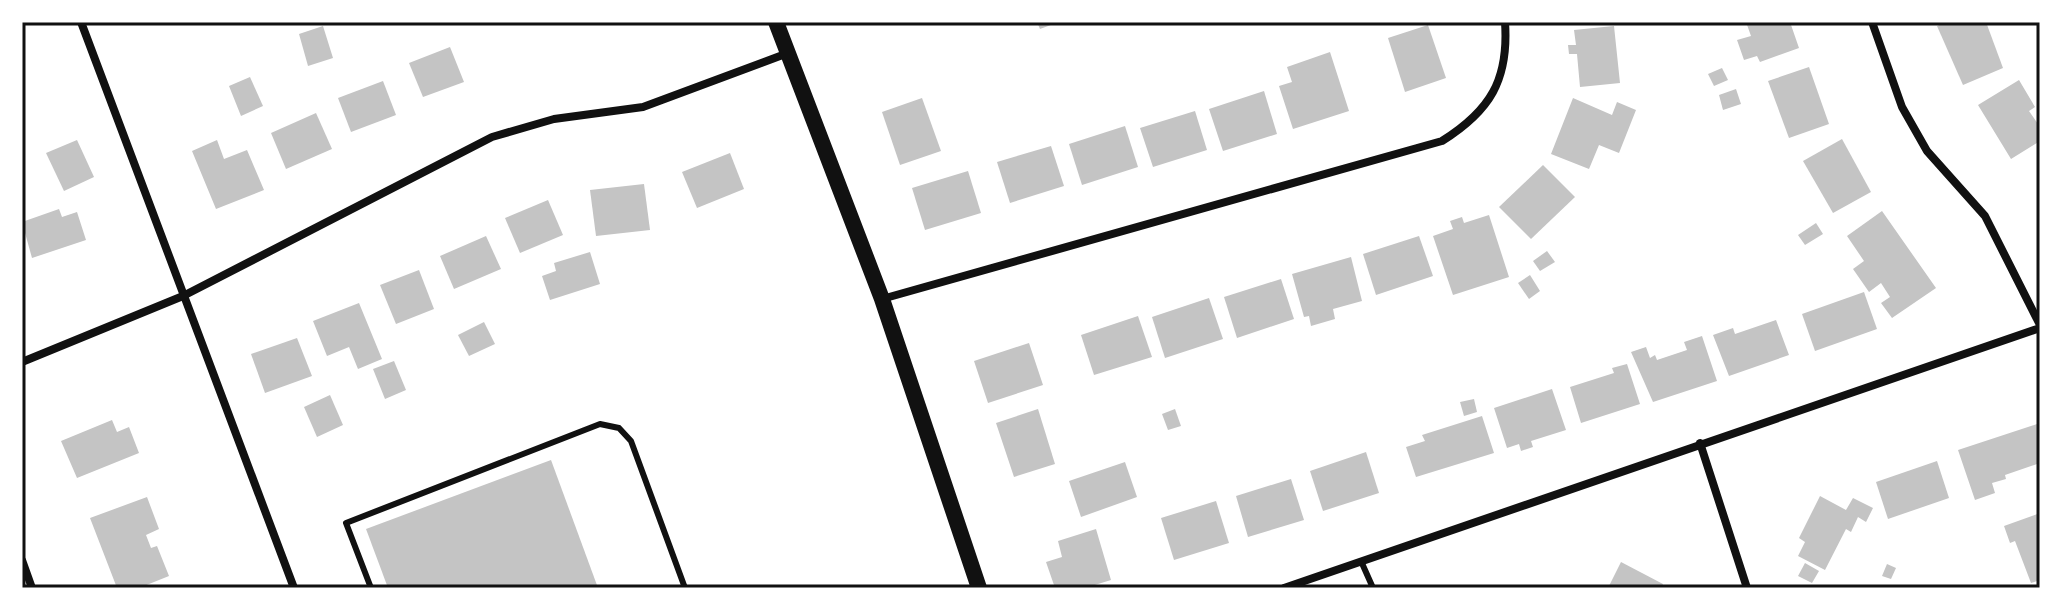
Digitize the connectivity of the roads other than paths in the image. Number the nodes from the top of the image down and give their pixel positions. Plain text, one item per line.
1 (81, 22) edge
2 (776, 22) edge
3 (1505, 22) edge
4 (1872, 22) edge
5 (788, 53) junction
6 (183, 296) junction
7 (882, 299) junction
8 (2040, 326) edge
9 (22, 362) edge
10 (1700, 443) junction
11 (22, 560) edge
12 (1361, 561) junction
13 (32, 588) edge
14 (294, 588) edge
15 (371, 588) edge
16 (685, 588) edge
17 (979, 588) edge
18 (1284, 588) edge
19 (1373, 588) edge
20 (1747, 588) edge

1 - 6 street
2 - 5 main road
3 - 7 street
4 - 8 street
5 - 6 street
5 - 7 main road
6 - 9 street
6 - 14 street
7 - 17 main road
8 - 10 street
10 - 12 street
10 - 20 street
11 - 13 street
12 - 18 street
12 - 19 lane
15 - 16 lane

